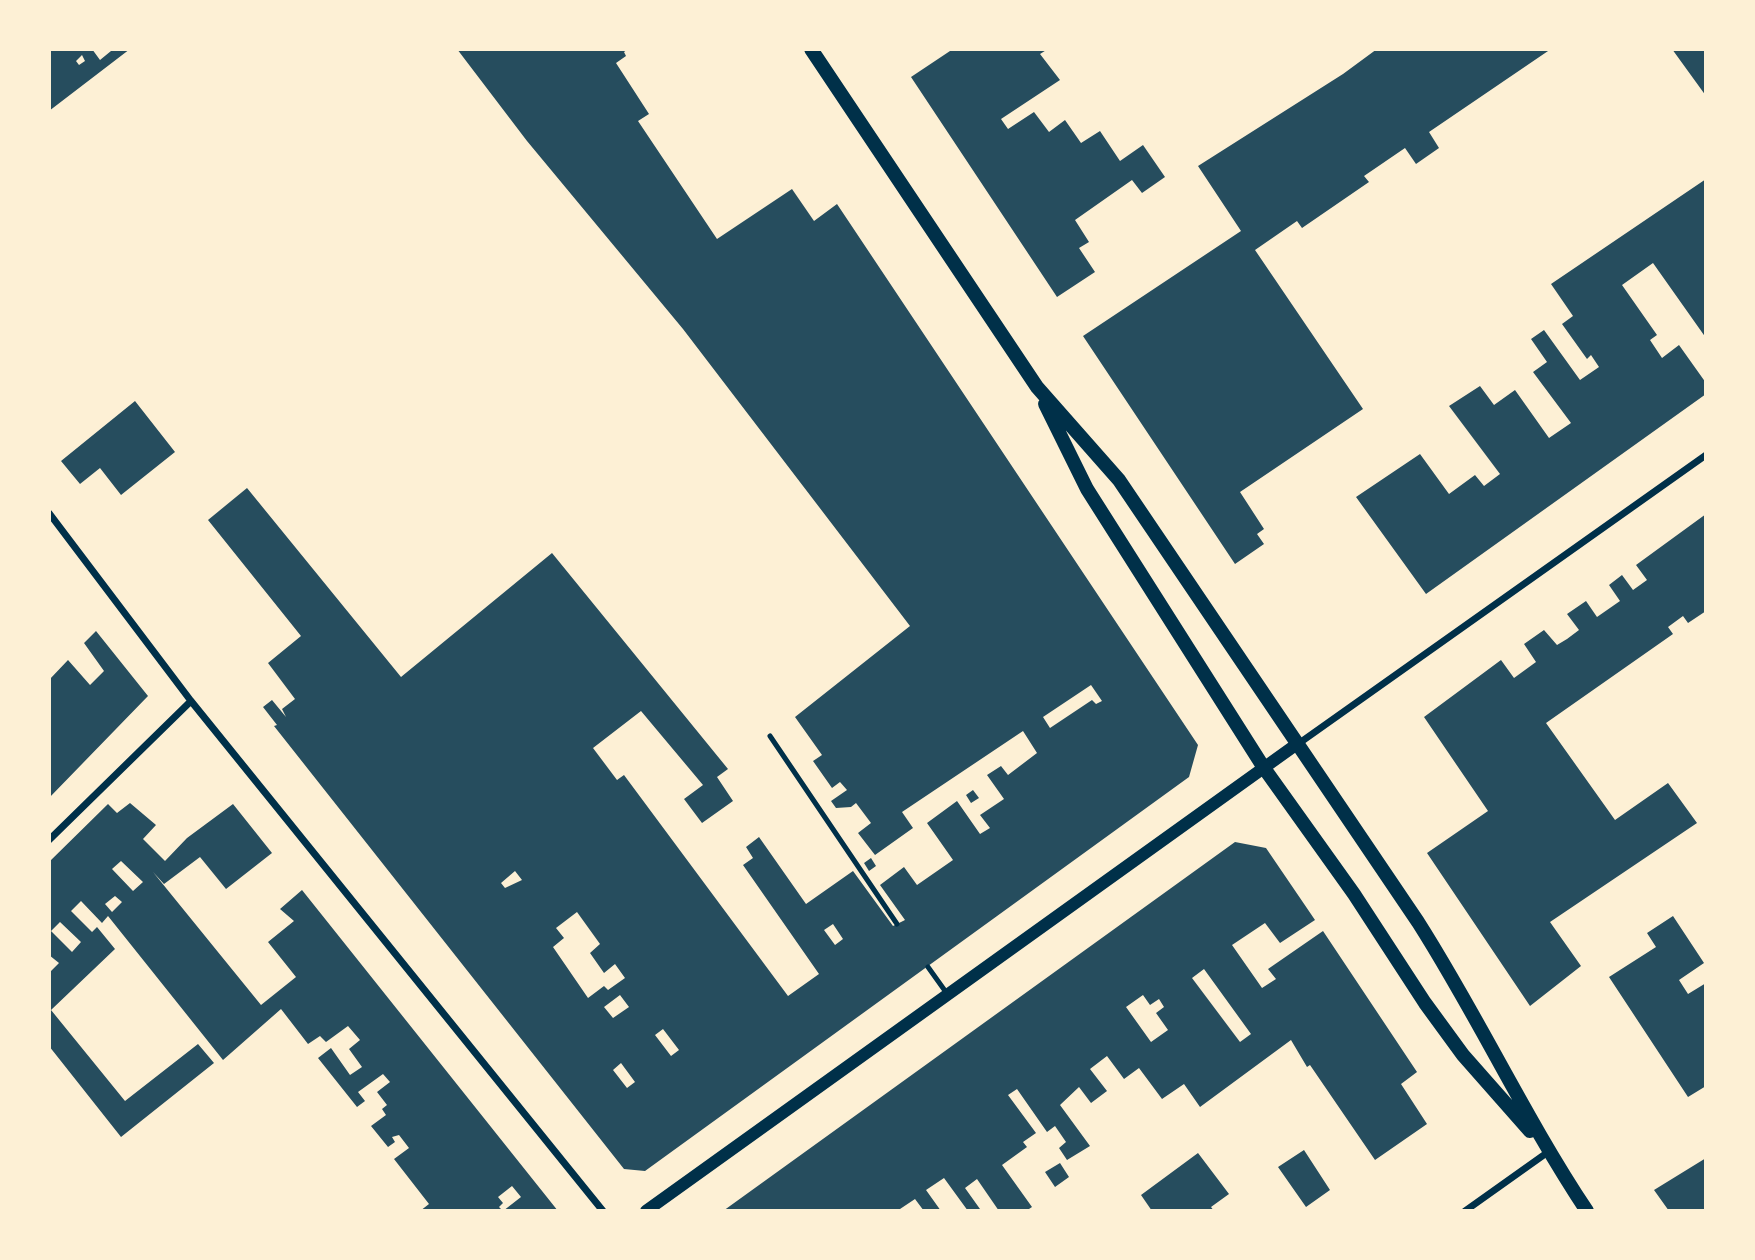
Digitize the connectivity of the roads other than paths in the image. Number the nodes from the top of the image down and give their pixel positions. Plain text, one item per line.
1 (811, 49) edge
2 (1037, 387) junction
3 (1706, 455) edge
4 (49, 513) edge
5 (191, 701) junction
6 (769, 736) dead end
7 (1297, 744) junction
8 (1264, 768) junction
9 (49, 840) edge
10 (897, 924) dead end
11 (928, 967) dead end
12 (948, 995) junction
13 (1548, 1152) junction
14 (603, 1211) edge
15 (646, 1211) edge
16 (1465, 1211) edge
17 (1587, 1211) edge

1 - 2 main road
2 - 7 main road
2 - 8 main road
3 - 7 street
4 - 5 street
5 - 9 street
5 - 14 street
6 - 10 lane
7 - 8 street
7 - 13 main road
8 - 12 street
8 - 13 main road
11 - 12 lane
12 - 15 street
13 - 16 street
13 - 17 main road

